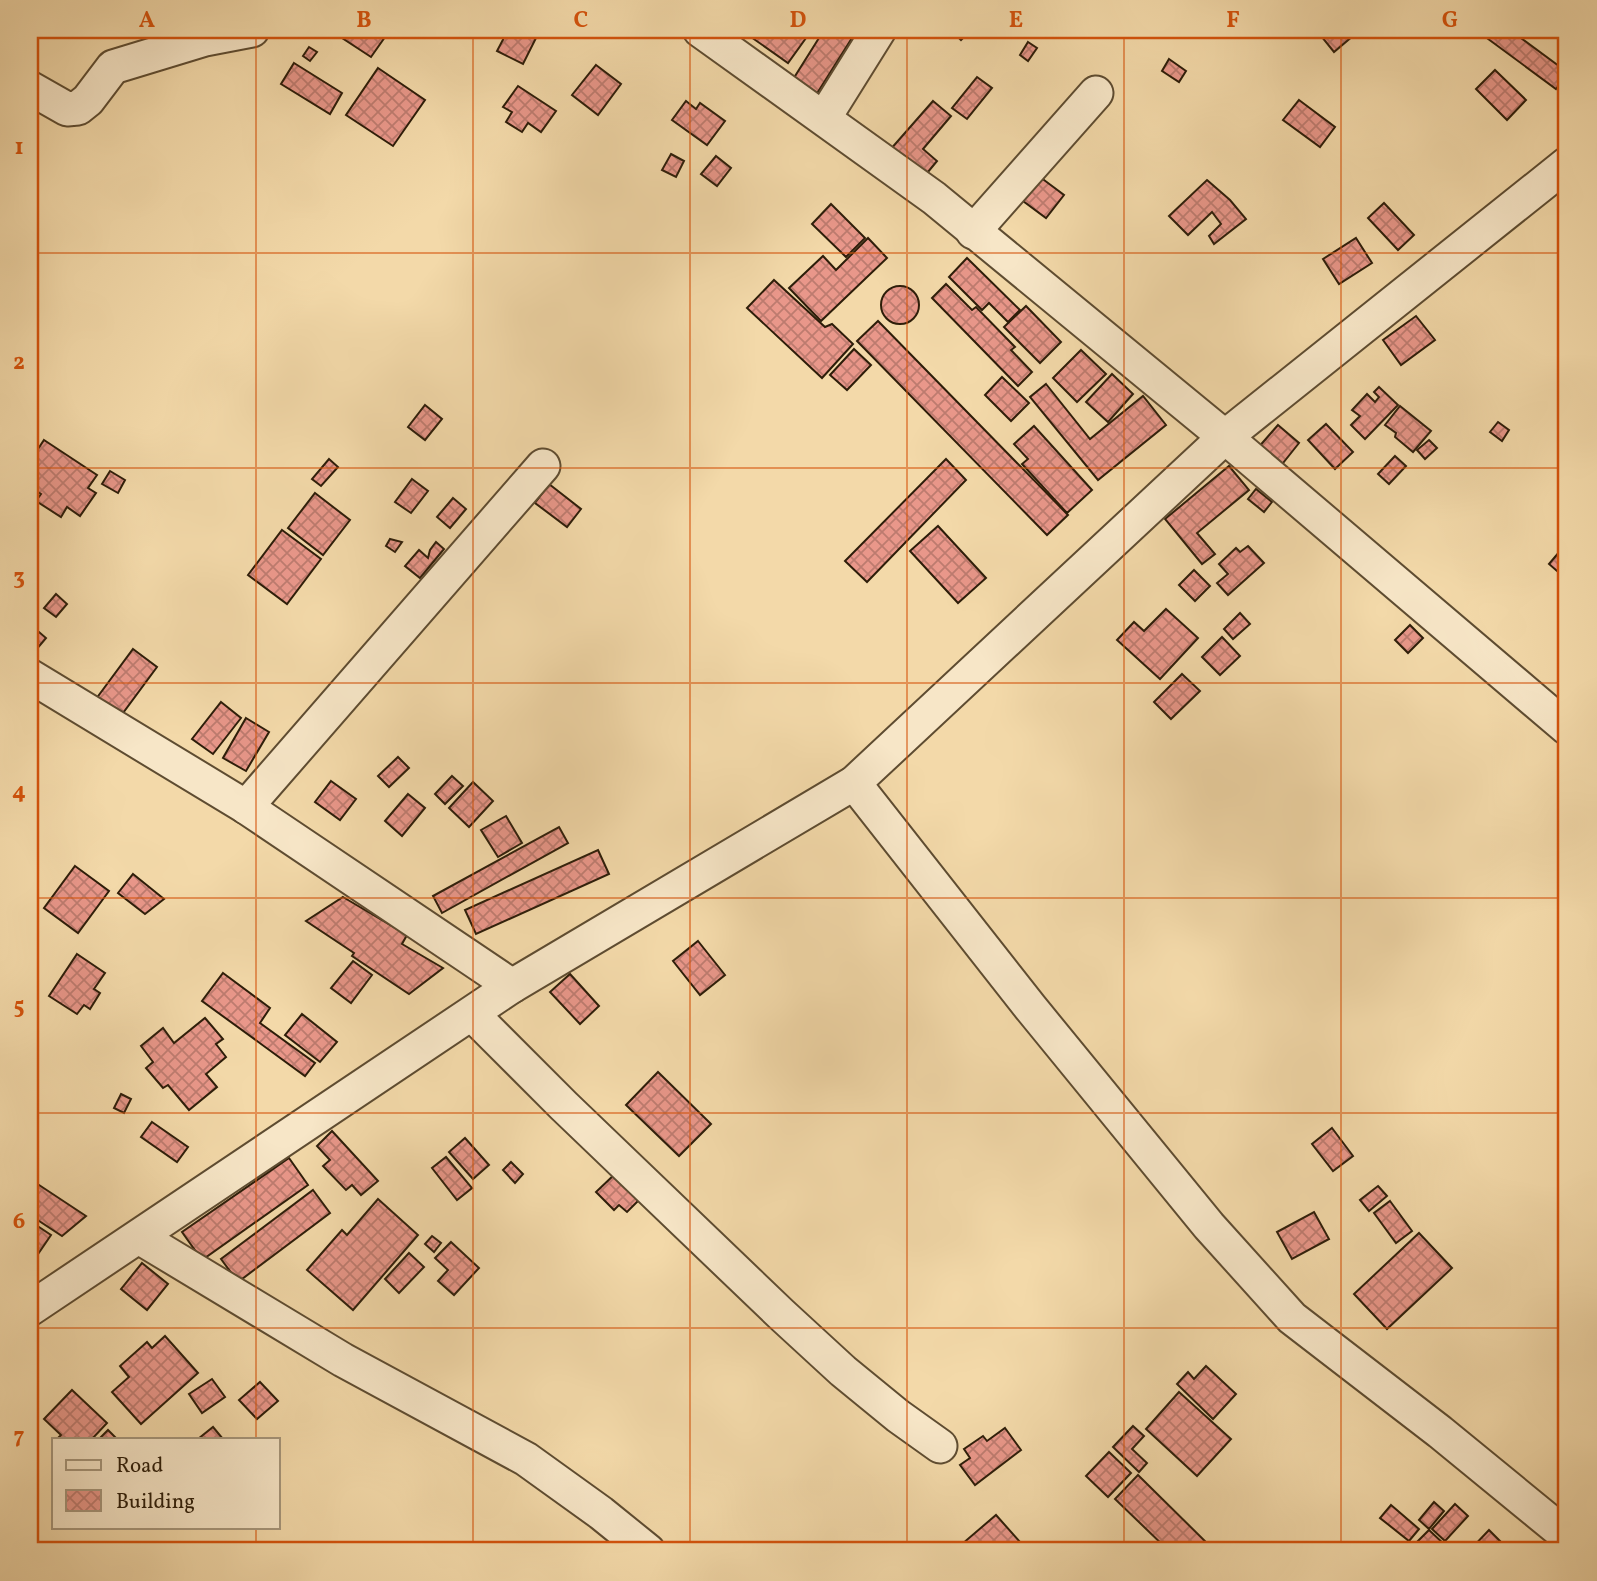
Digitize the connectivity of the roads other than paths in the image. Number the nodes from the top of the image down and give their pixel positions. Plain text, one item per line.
1 (251, 30) edge
2 (700, 30) edge
3 (879, 30) edge
4 (30, 88) edge
5 (1096, 93) dead end
6 (824, 118) junction
7 (1567, 164) edge
8 (973, 232) junction
9 (1224, 438) junction
10 (543, 466) dead end
11 (30, 676) edge
12 (1567, 727) edge
13 (854, 783) junction
14 (246, 807) junction
15 (512, 986) junction
16 (472, 1014) junction
17 (139, 1237) junction
18 (30, 1309) edge
19 (940, 1446) dead end
20 (1567, 1536) edge
21 (648, 1551) edge

1 - 4 street
2 - 6 street
3 - 6 street
5 - 8 street
6 - 8 street
7 - 9 street
8 - 9 street
9 - 12 street
9 - 13 street
10 - 14 street
11 - 14 street
13 - 15 street
13 - 20 street
14 - 15 street
15 - 16 street
16 - 17 street
16 - 19 street
17 - 18 street
17 - 21 street

